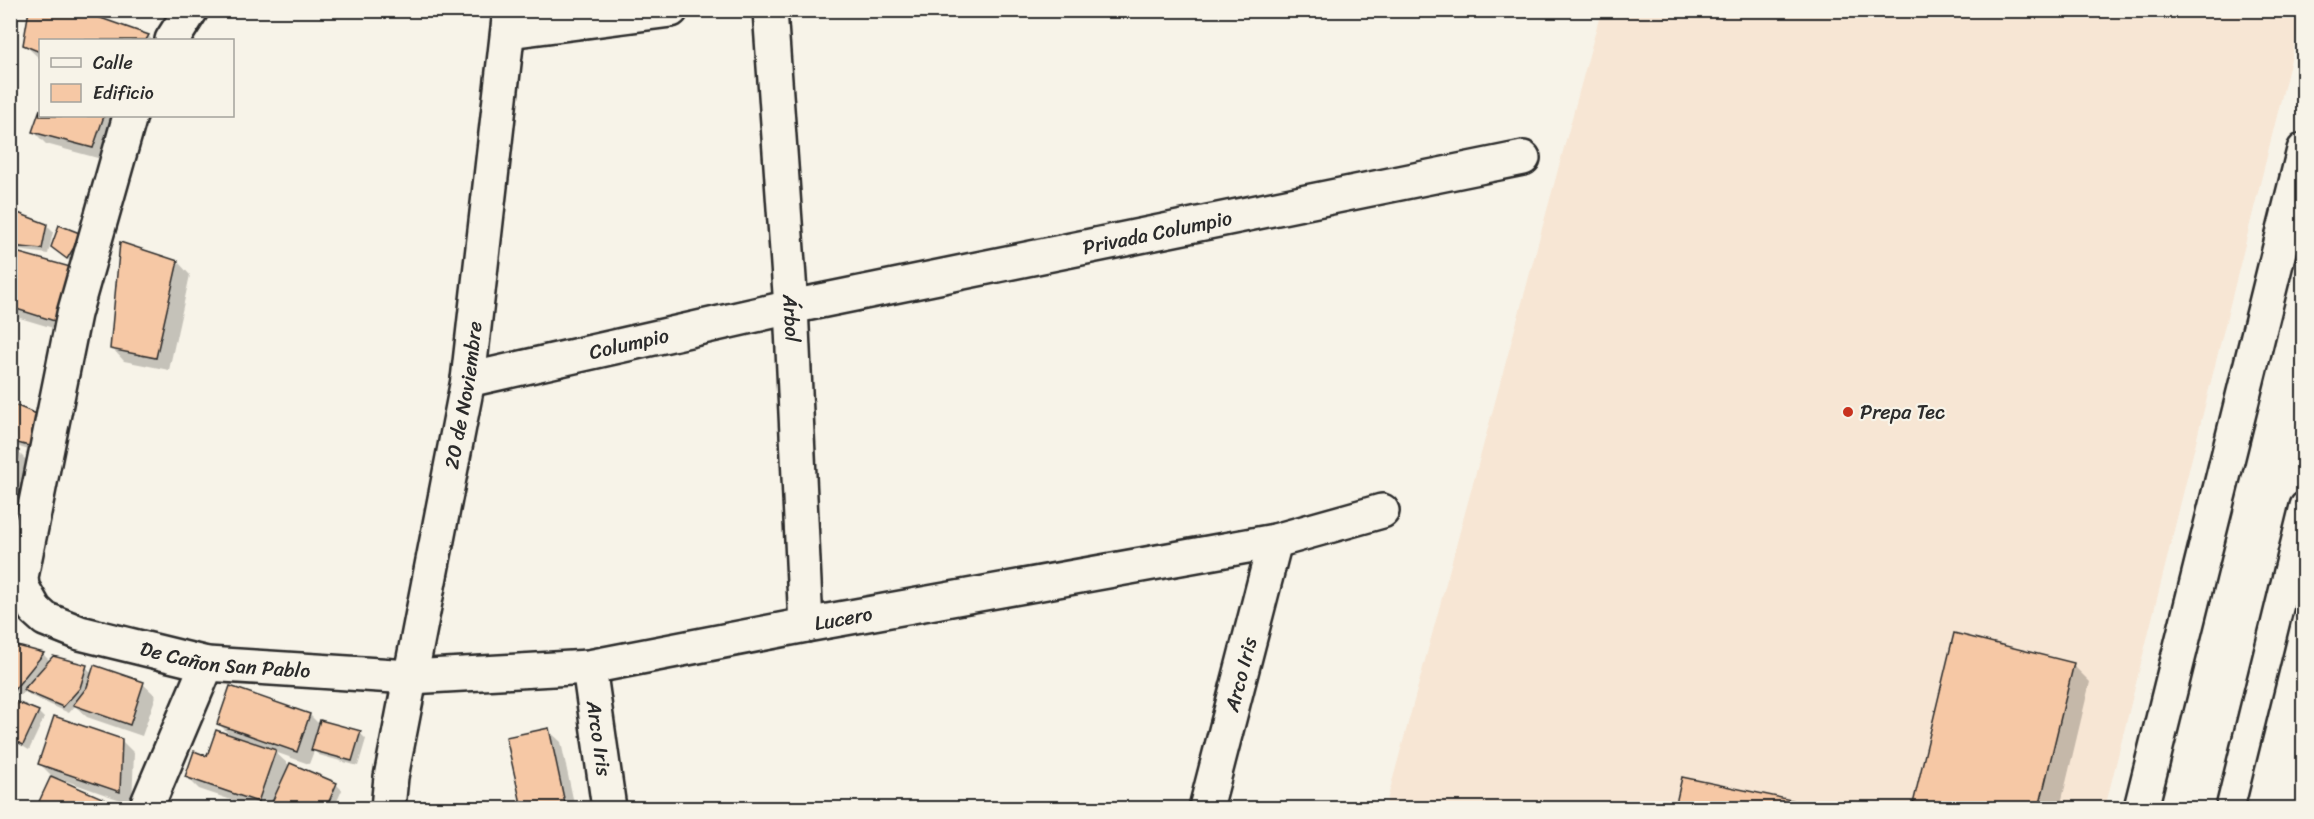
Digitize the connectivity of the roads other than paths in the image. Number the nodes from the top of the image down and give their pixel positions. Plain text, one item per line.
1 (191, 10) edge
2 (671, 10) edge
3 (770, 10) edge
4 (509, 21) edge
5 (173, 39) edge
6 (130, 117) edge
7 (2304, 150) edge
8 (1523, 158) dead end
9 (791, 307) junction
10 (468, 380) junction
11 (2304, 506) edge
12 (1382, 511) dead end
13 (1275, 541) junction
14 (16, 577) edge
15 (806, 625) junction
16 (207, 664) junction
17 (589, 667) junction
18 (410, 677) junction
19 (391, 777) junction
20 (146, 808) edge
21 (367, 808) edge
22 (388, 808) edge
23 (609, 808) edge
24 (1206, 808) edge
25 (2141, 808) edge
26 (2230, 808) edge

1 - 5 street
2 - 4 street
3 - 9 street, Árbol
4 - 10 street, 20 de Noviembre
6 - 14 street
7 - 25 street
8 - 9 street, Privada Columpio
9 - 10 street, Columpio
9 - 15 street, Árbol
10 - 18 street, 20 de Noviembre
11 - 26 lane
12 - 13 street, Lucero
13 - 15 street, Lucero
13 - 24 street, Arco Iris
14 - 16 street, De Cañon San Pablo
15 - 17 street, Lucero
16 - 18 street, De Cañon San Pablo
16 - 20 street
17 - 18 street, Lucero
17 - 23 street, Arco Iris
18 - 19 street, 20 de Noviembre
19 - 21 street
19 - 22 street, 20 de Noviembre

